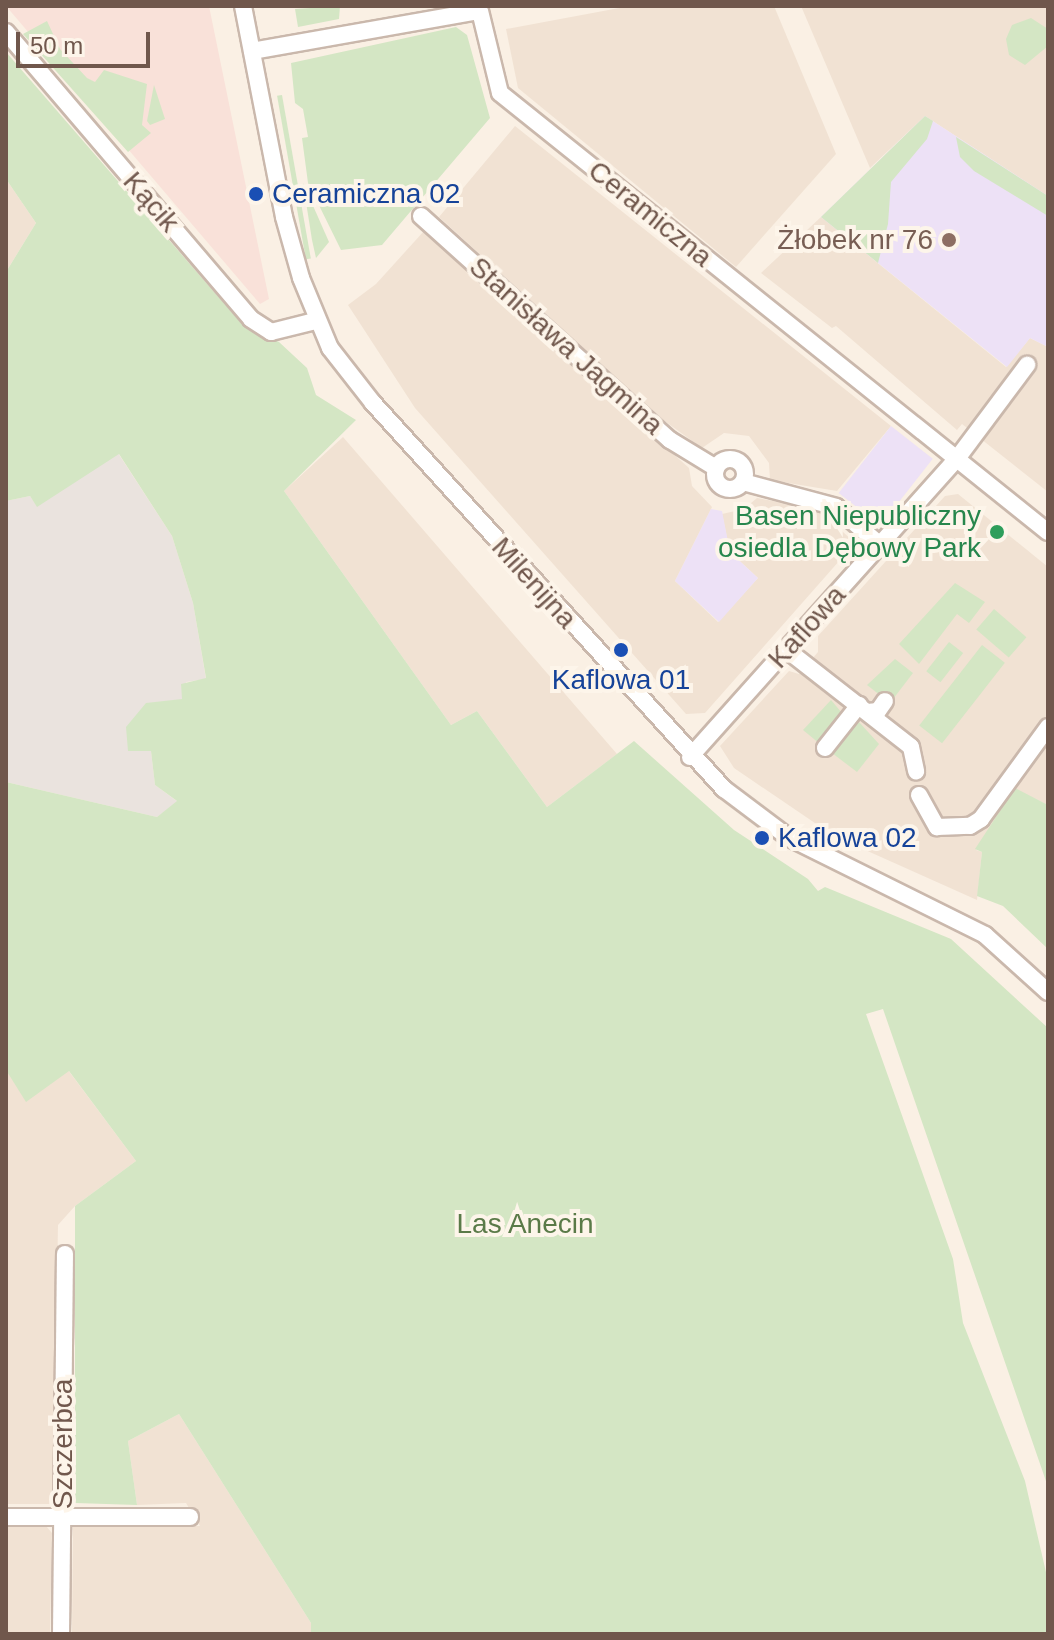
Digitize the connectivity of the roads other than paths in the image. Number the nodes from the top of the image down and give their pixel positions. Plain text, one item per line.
1 (243, 6) edge
2 (6, 32) edge
3 (252, 51) junction
4 (421, 216) dead end
5 (315, 321) junction
6 (1027, 365) dead end
7 (956, 460) junction
8 (1048, 532) edge
9 (880, 545) junction
10 (787, 650) junction
11 (885, 701) dead end
12 (864, 708) junction
13 (1048, 727) edge
14 (825, 748) dead end
15 (690, 757) junction
16 (916, 771) dead end
17 (919, 795) dead end
18 (1048, 992) edge
19 (65, 1254) dead end
20 (6, 1517) edge
21 (63, 1517) junction
22 (190, 1517) dead end
23 (61, 1634) edge

1 - 3 street, Milenijna
2 - 5 street, Kącik
3 - 5 street, Milenijna
3 - 7 street, Ceramiczna
4 - 9 street, Stanisława Jagmina
5 - 15 street, Milenijna
6 - 7 street, Kaflowa
7 - 8 street, Ceramiczna
7 - 9 street, Kaflowa
9 - 10 street, Kaflowa
10 - 12 street
10 - 15 street, Kaflowa
11 - 12 street
12 - 14 street
12 - 16 street
13 - 17 street
15 - 18 street, Milenijna
19 - 21 street, Szczerbca
20 - 21 street
21 - 22 street
21 - 23 street, Szczerbca

